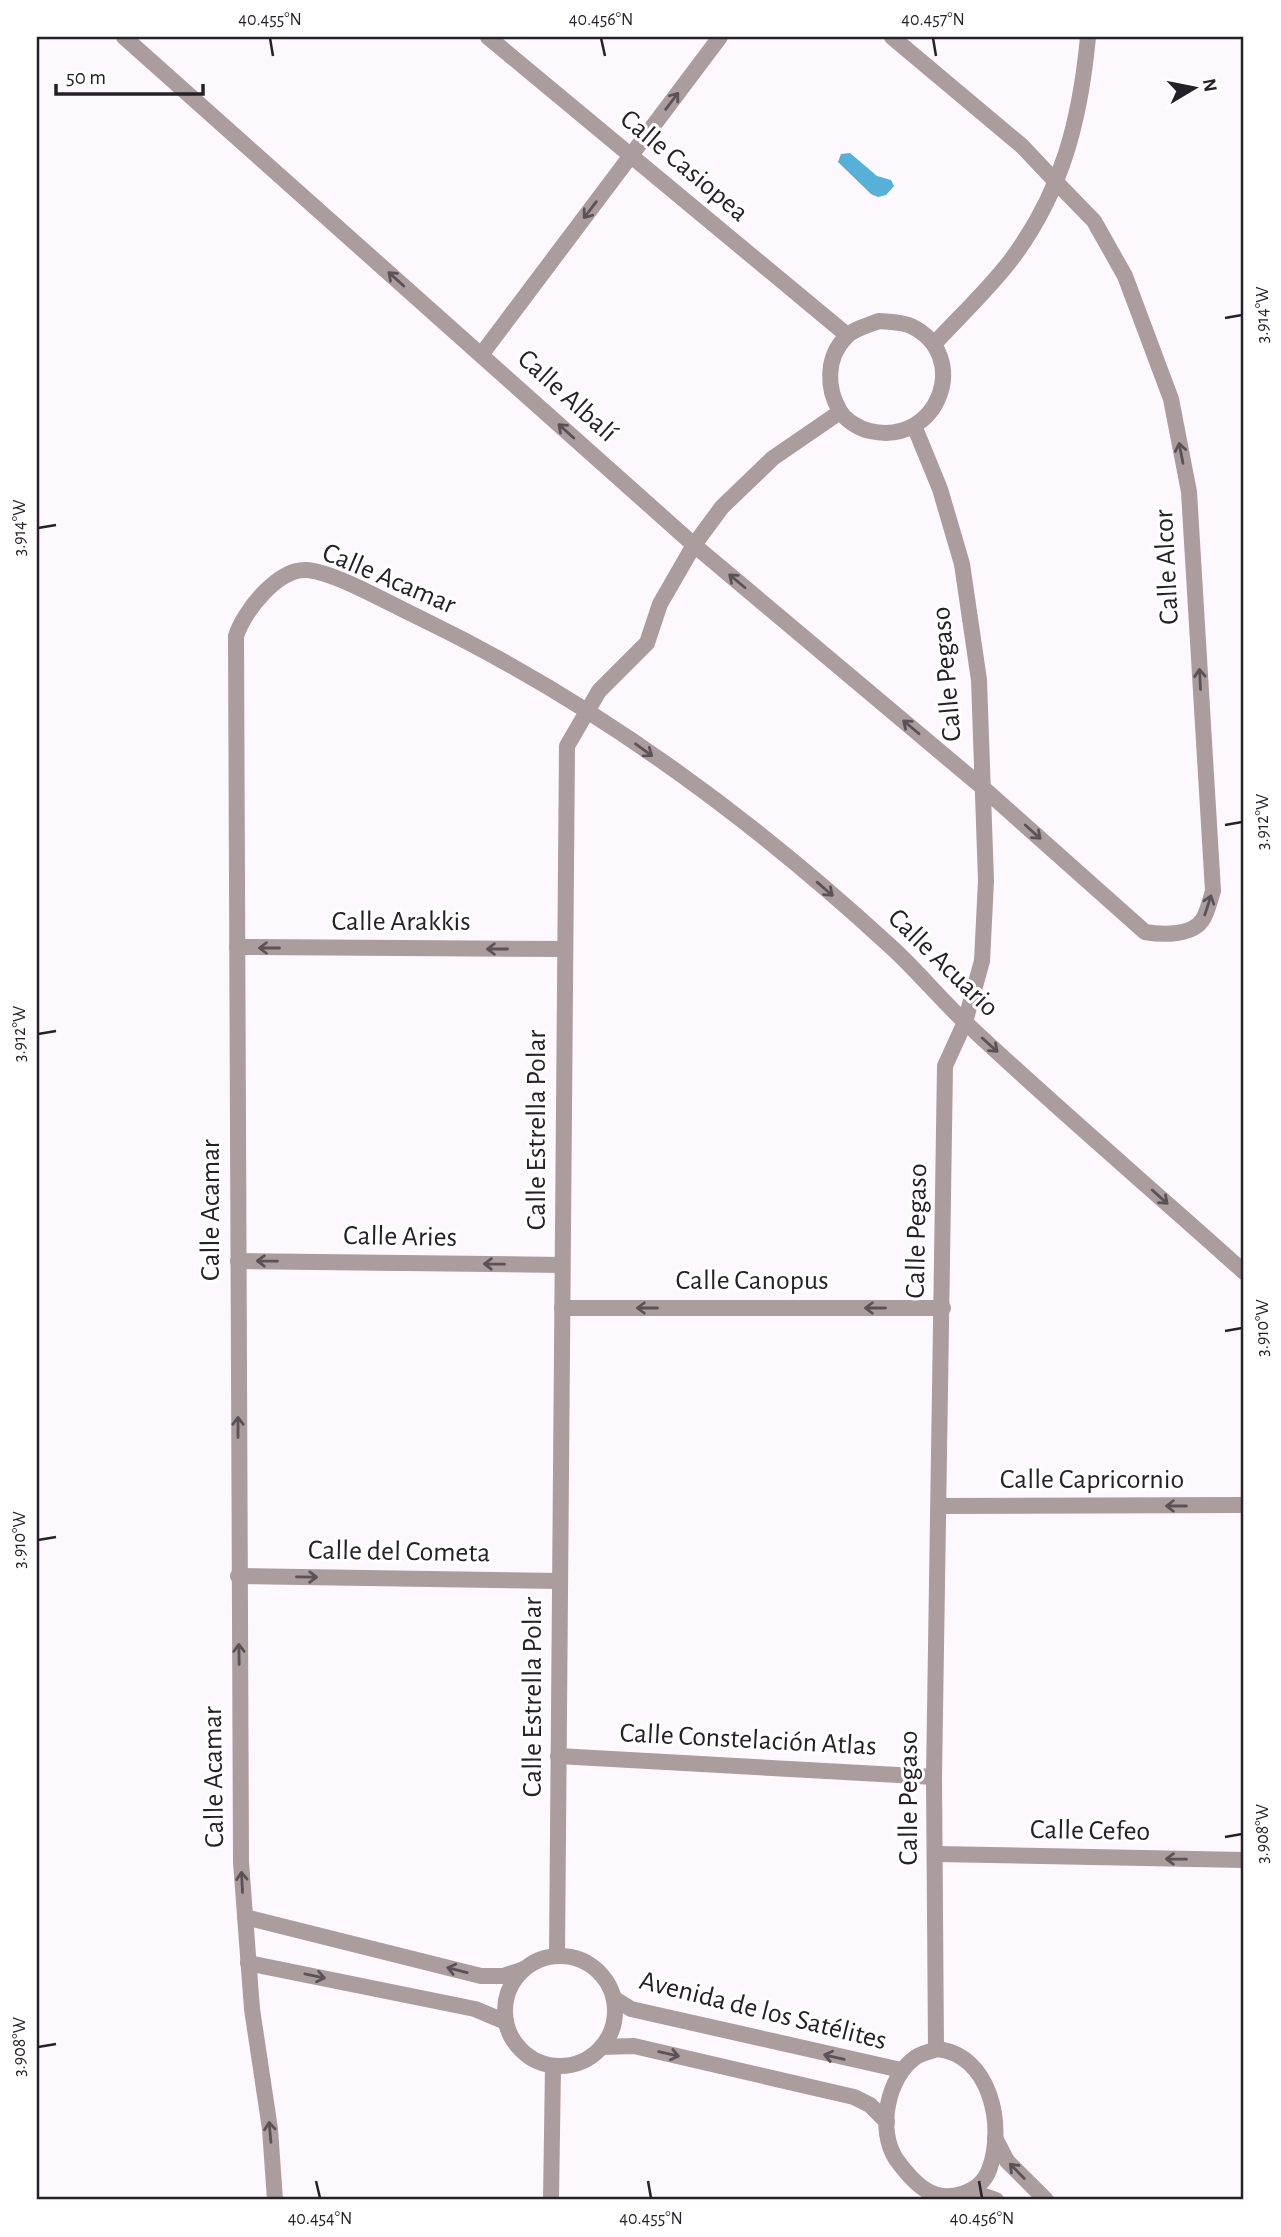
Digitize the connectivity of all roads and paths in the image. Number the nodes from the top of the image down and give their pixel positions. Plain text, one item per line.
1 (124, 37) edge
2 (488, 37) edge
3 (720, 37) edge
4 (892, 37) edge
5 (1088, 37) edge
6 (631, 156) junction
7 (1058, 183) junction
8 (847, 335) junction
9 (934, 343) junction
10 (481, 355) junction
11 (840, 412) junction
12 (915, 428) junction
13 (694, 545) junction
14 (589, 710) junction
15 (982, 787) junction
16 (237, 947) junction
17 (565, 949) junction
18 (965, 1022) junction
19 (238, 1261) junction
20 (562, 1265) junction
21 (1244, 1272) edge
22 (562, 1308) junction
23 (943, 1308) junction
24 (1244, 1505) edge
25 (940, 1507) junction
26 (238, 1576) junction
27 (560, 1581) junction
28 (558, 1756) junction
29 (934, 1777) junction
30 (935, 1854) junction
31 (1244, 1860) edge
32 (245, 1917) junction
33 (557, 1955) junction
34 (248, 1963) junction
35 (524, 1969) junction
36 (615, 1999) junction
37 (506, 2022) junction
38 (602, 2047) junction
39 (936, 2049) junction
40 (553, 2066) junction
41 (901, 2070) junction
42 (887, 2122) junction
43 (994, 2137) junction
44 (970, 2191) junction
45 (942, 2198) edge
46 (275, 2200) edge
47 (551, 2200) edge
48 (996, 2200) edge
49 (1046, 2200) edge

10 -> 1 street, Calle Albalí
2 - 6 street, Calle Casiopea
6 -> 3 street
4 - 7 street, Calle Alcor
5 - 7 street
6 - 8 street, Calle Casiopea
6 -> 10 street
7 - 9 street
15 -> 7 street, Calle Alcor
8 - 9 street
8 - 11 street
9 - 12 street
13 -> 10 street, Calle Albalí
11 - 12 street
11 - 13 street, Calle Estrella Polar
12 - 15 street, Calle Pegaso
13 - 14 street, Calle Estrella Polar
15 -> 13 street, Calle Albalí
14 - 16 street, Calle Acamar
14 - 17 street, Calle Estrella Polar
14 -> 18 street, Calle Acuario
15 - 18 street, Calle Pegaso
17 -> 16 street, Calle Arakkis
16 - 19 street, Calle Acamar
17 - 20 street, Calle Estrella Polar
18 -> 21 street, Calle Acuario
18 - 23 street, Calle Pegaso
20 -> 19 street, Calle Aries
26 -> 19 street, Calle Acamar
20 - 22 street, Calle Estrella Polar
23 -> 22 street, Calle Canopus
22 - 27 street, Calle Estrella Polar
23 - 25 street, Calle Pegaso
24 -> 25 street, Calle Capricornio
25 - 29 street, Calle Pegaso
26 -> 27 street, Calle del Cometa
32 -> 26 street, Calle Acamar
27 - 28 street, Calle Estrella Polar
28 - 29 street, Calle Constelación Atlas
28 - 33 street, Calle Estrella Polar
29 - 30 street, Calle Pegaso
31 -> 30 street, Calle Cefeo
30 - 39 street, Calle Pegaso
32 - 34 street, Calle Acamar
35 -> 32 street
33 - 35 street
33 - 36 street
34 -> 37 street
46 -> 34 street, Calle Acamar
35 - 37 street
36 - 38 street
41 -> 36 street, Avenida de los Satélites
37 - 40 street
38 - 40 street
38 -> 42 street
39 - 41 street
39 - 43 street
40 - 47 street
41 - 42 street
42 - 45 street
43 - 44 street
49 -> 43 street
44 - 45 street
44 - 48 street

